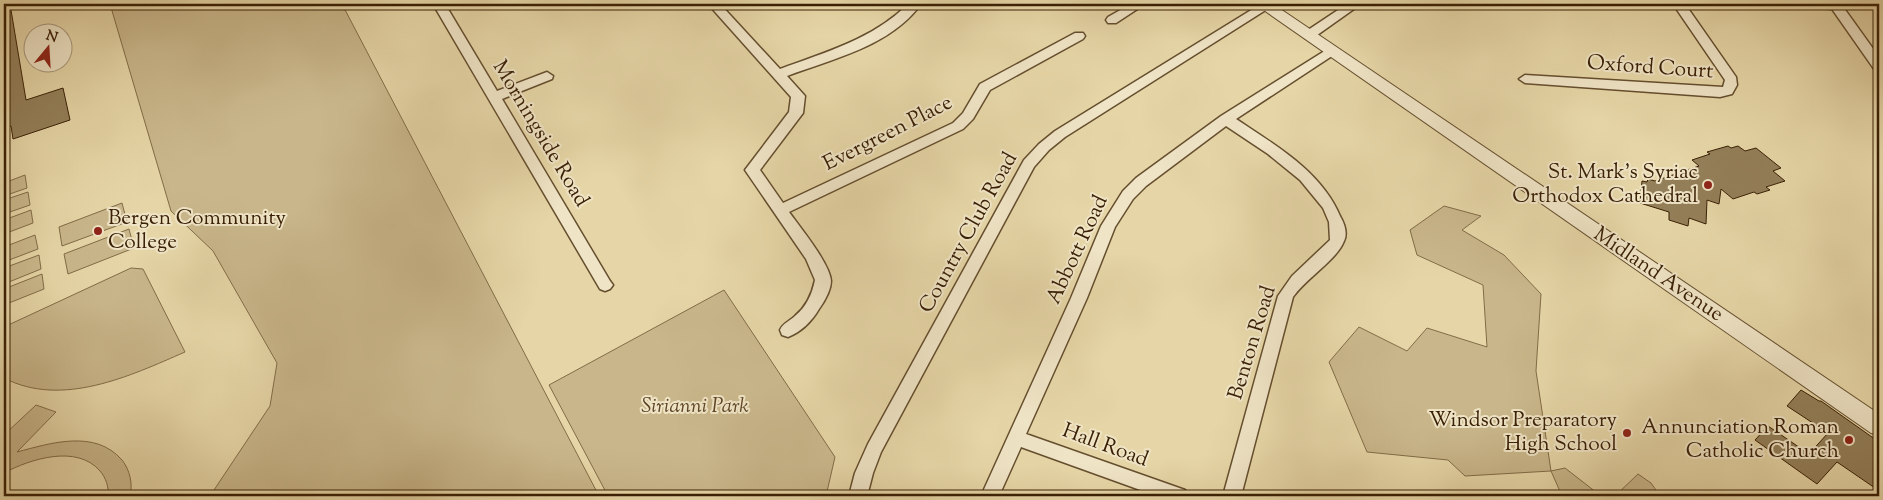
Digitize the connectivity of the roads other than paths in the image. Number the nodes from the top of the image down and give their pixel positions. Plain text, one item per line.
1 (439, 4) edge
2 (714, 4) edge
3 (915, 4) edge
4 (1139, 4) edge
5 (1355, 4) edge
6 (1679, 4) edge
7 (1816, 4) edge
8 (1835, 4) edge
9 (1265, 5) edge
10 (1112, 20) dead end
11 (1309, 35) junction
12 (1079, 36) dead end
13 (1331, 51) junction
14 (1879, 66) edge
15 (778, 74) junction
16 (546, 76) dead end
17 (1525, 79) dead end
18 (494, 97) junction
19 (1226, 119) junction
20 (780, 210) junction
21 (605, 285) dead end
22 (788, 330) dead end
23 (1879, 426) edge
24 (1016, 438) junction
25 (858, 496) edge
26 (990, 496) edge
27 (1179, 496) edge
28 (1232, 496) edge

1 - 18 street, Morningside Road
2 - 15 street
3 - 15 street
4 - 10 street
5 - 11 street
6 - 17 street, Oxford Court
7 - 8 street
8 - 14 street
9 - 11 street, Midland Avenue
9 - 25 street, Country Club Road
11 - 13 street, Midland Avenue
12 - 20 street, Evergreen Place
13 - 19 street, Abbott Road
13 - 23 street, Midland Avenue
15 - 20 street
16 - 18 street
18 - 21 street, Morningside Road
19 - 24 street, Abbott Road
19 - 28 street, Benton Road
20 - 22 street
24 - 26 street, Abbott Road
24 - 27 street, Hall Road

